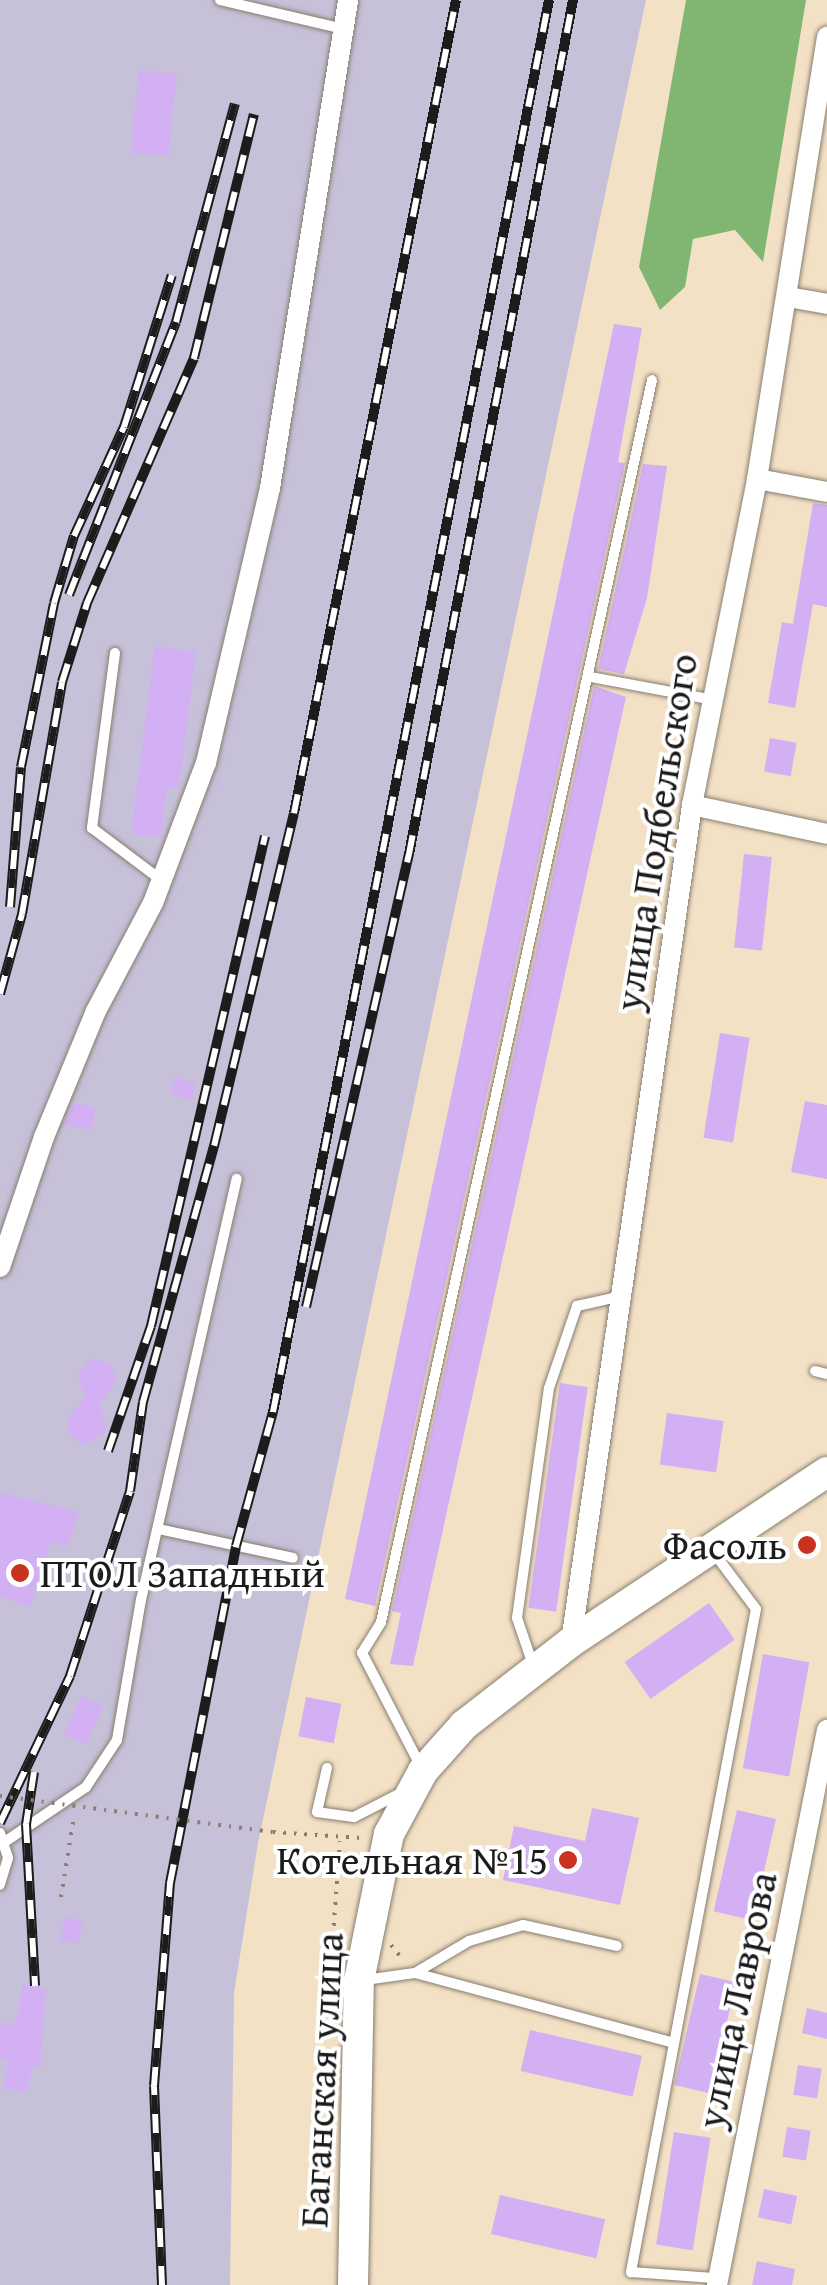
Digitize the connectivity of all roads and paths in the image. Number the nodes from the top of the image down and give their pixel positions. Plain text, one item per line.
1 (220, 0) edge
2 (348, 0) edge
3 (346, 29) junction
4 (827, 36) edge
5 (821, 110) edge
6 (788, 297) junction
7 (827, 304) edge
8 (652, 380) dead end
9 (756, 480) junction
10 (827, 492) edge
11 (115, 653) dead end
12 (591, 677) junction
13 (709, 699) junction
14 (692, 804) junction
15 (827, 834) edge
16 (162, 880) junction
17 (236, 1180) dead end
18 (0, 1267) edge
19 (618, 1297) junction
20 (827, 1472) edge
21 (158, 1529) junction
22 (713, 1551) junction
23 (293, 1558) dead end
24 (571, 1642) junction
25 (534, 1670) junction
26 (827, 1730) edge
27 (327, 1768) dead end
28 (418, 1779) junction
29 (0, 1796) edge
30 (76, 1806) junction
31 (3, 1837) edge
32 (0, 1884) edge
33 (61, 1897) dead end
34 (333, 1936) dead end
35 (384, 1938) dead end
36 (617, 1946) dead end
37 (415, 1972) junction
38 (359, 1981) junction
39 (674, 2043) junction
40 (716, 2282) edge
41 (353, 2285) edge

1 - 3 lane
2 - 3 street
3 - 16 street
4 - 5 street, улица Подбельского
5 - 6 street, улица Подбельского
6 - 7 street
6 - 9 street, улица Подбельского
8 - 12 lane
9 - 10 street
9 - 13 street, улица Подбельского
11 - 16 lane
12 - 13 lane
12 - 28 lane
13 - 14 street, улица Подбельского
14 - 15 street
14 - 19 street, улица Подбельского
16 - 18 street
17 - 21 lane
19 - 24 street, улица Подбельского
19 - 25 lane
20 - 22 street, Баганская улица
21 - 23 lane
21 - 31 lane
22 - 24 street, Баганская улица
22 - 39 lane
24 - 25 street, Баганская улица
25 - 28 street, Баганская улица
26 - 40 street, улица Лаврова
27 - 28 lane
28 - 38 street, Баганская улица
29 - 30 path, bridge
30 - 33 path
30 - 34 path, bridge
31 - 32 lane
35 - 37 path
36 - 37 lane
37 - 38 lane
37 - 39 lane
38 - 41 street, Баганская улица
39 - 40 lane

